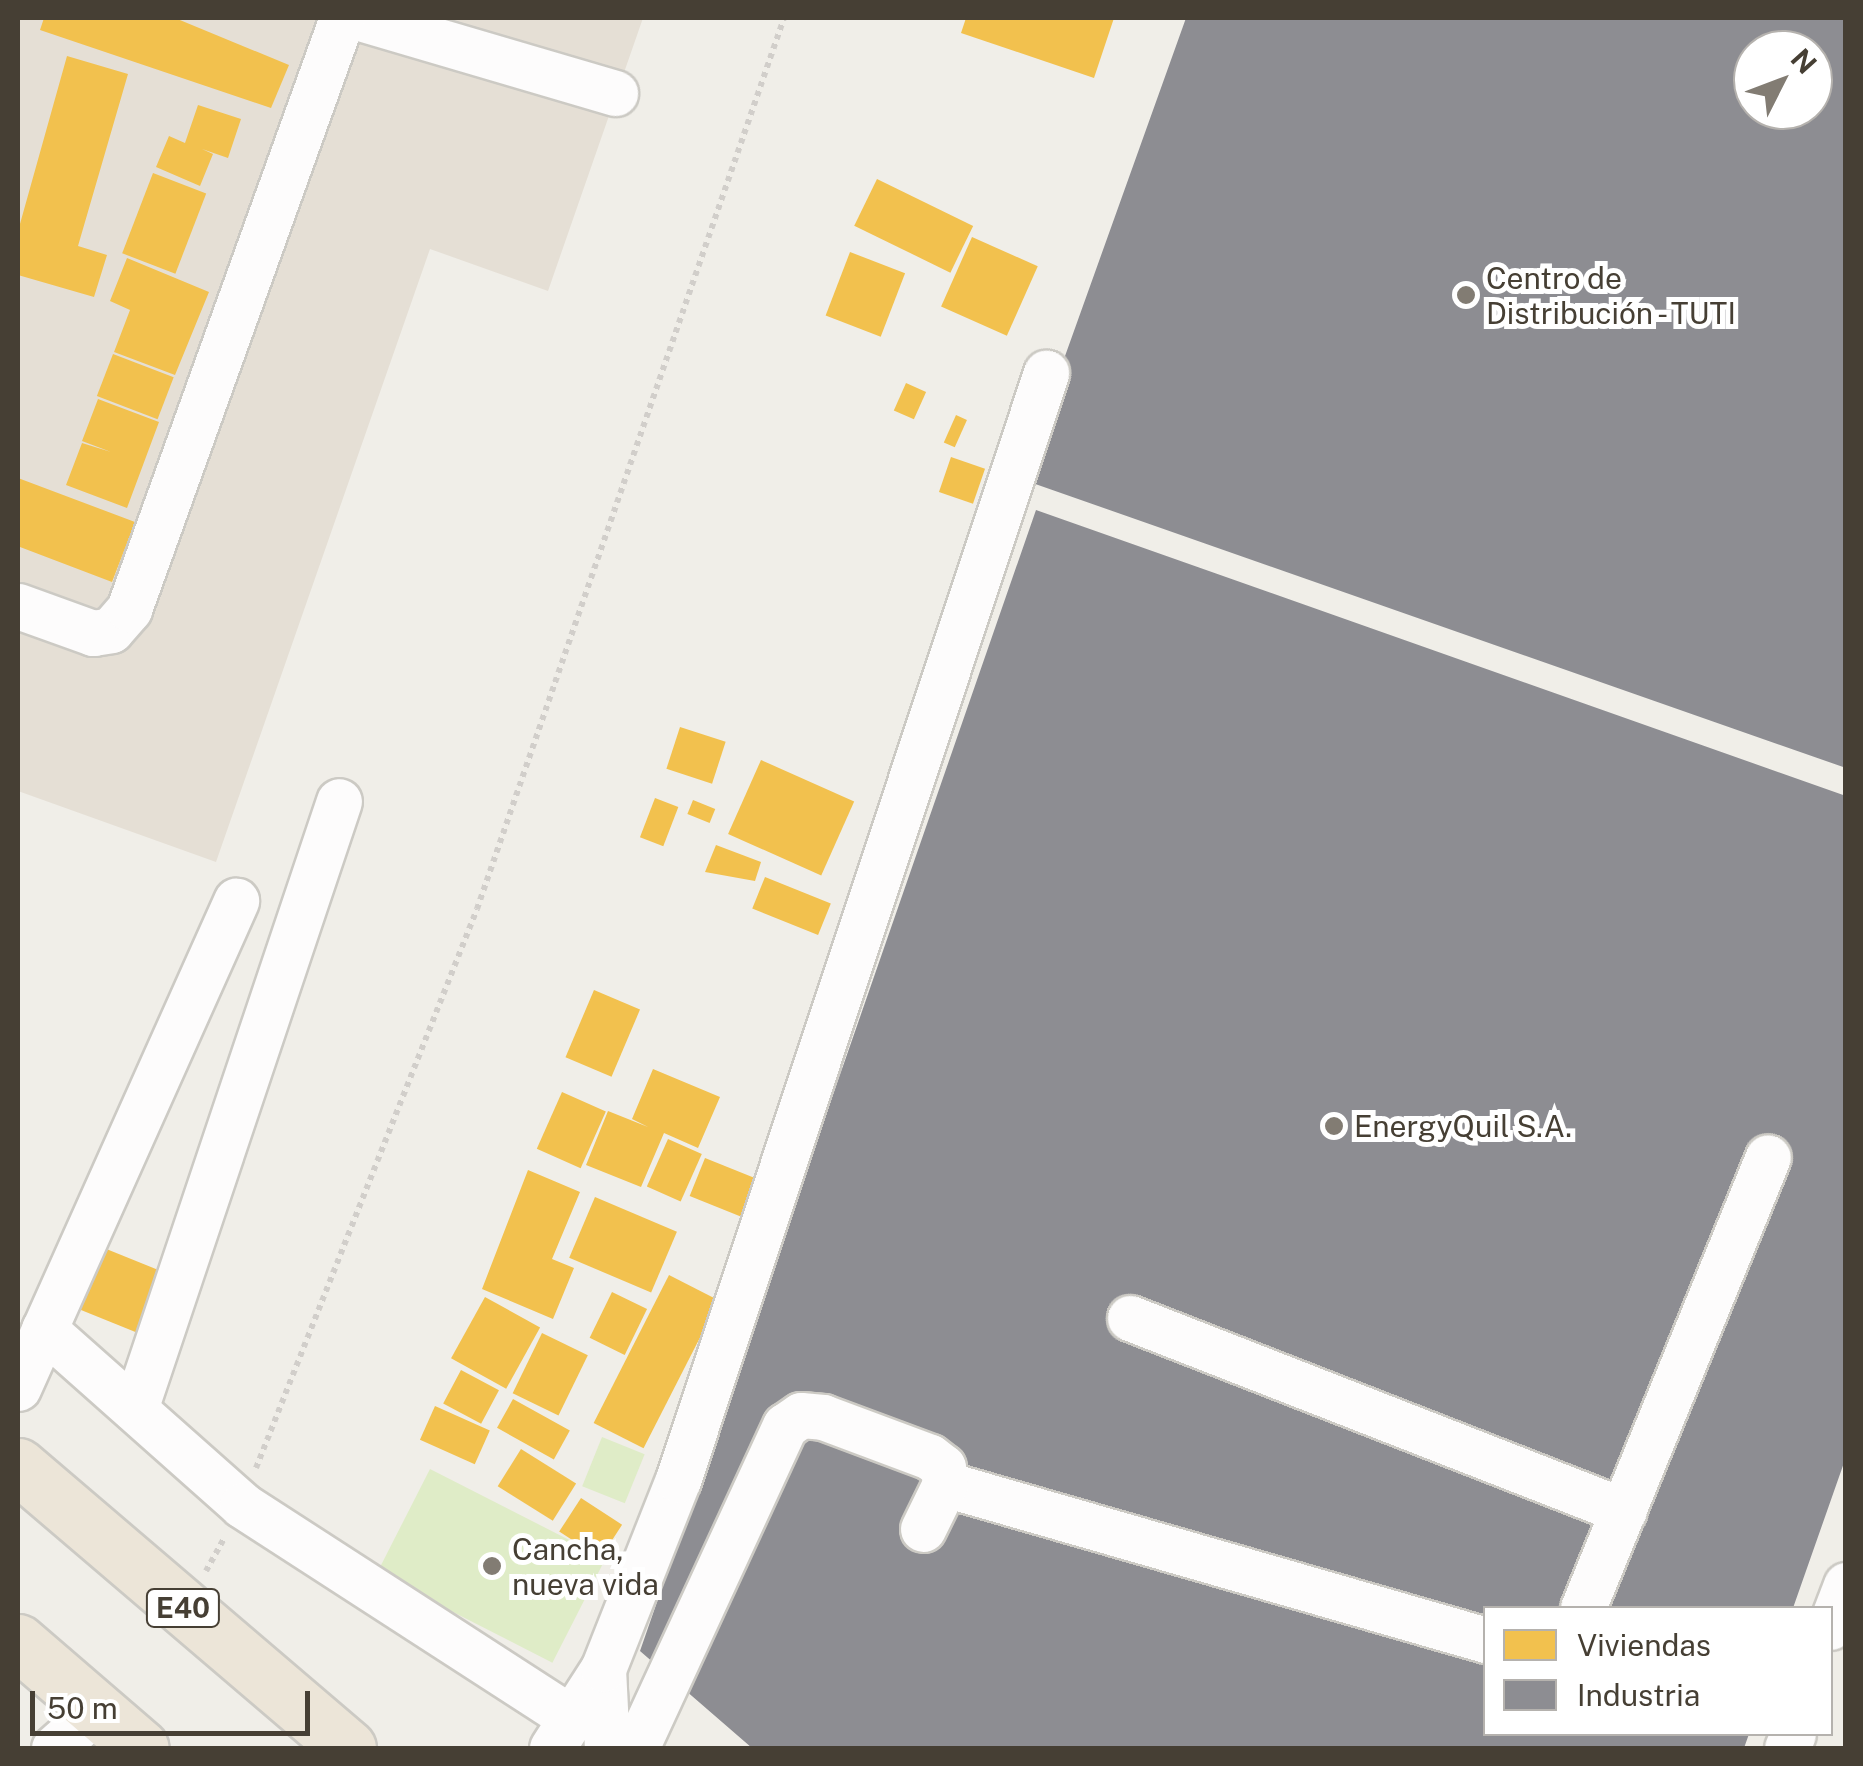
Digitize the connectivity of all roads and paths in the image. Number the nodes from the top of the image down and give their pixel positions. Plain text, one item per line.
1 (342, 18) edge
2 (360, 18) edge
3 (784, 18) edge
4 (493, 36) edge
5 (615, 92) dead end
6 (1046, 373) dead end
7 (18, 606) edge
8 (339, 802) dead end
9 (236, 901) dead end
10 (1768, 1157) dead end
11 (1130, 1318) dead end
12 (44, 1329) junction
13 (18, 1388) edge
14 (135, 1409) junction
15 (18, 1466) edge
16 (944, 1484) junction
17 (242, 1505) junction
18 (1624, 1511) junction
19 (923, 1529) dead end
20 (1846, 1585) edge
21 (1584, 1606) edge
22 (187, 1611) junction
23 (1833, 1619) edge
24 (1483, 1639) edge
25 (18, 1642) edge
26 (603, 1669) junction
27 (97, 1710) junction
28 (562, 1733) edge
29 (54, 1748) edge
30 (141, 1748) edge
31 (348, 1748) edge
32 (607, 1748) edge
33 (636, 1748) edge

1 - 7 street
2 - 4 street
3 - 17 path
4 - 5 street
6 - 26 street
8 - 14 street
9 - 12 street
10 - 18 street
11 - 18 street
12 - 13 street
12 - 14 street
14 - 17 street
15 - 22 highway, E40
16 - 19 street
16 - 24 street
16 - 33 street
17 - 22 path
17 - 28 street
18 - 21 street
20 - 23 street
22 - 31 highway, E40
25 - 27 highway
26 - 28 street
26 - 32 street
27 - 29 street
27 - 30 highway

